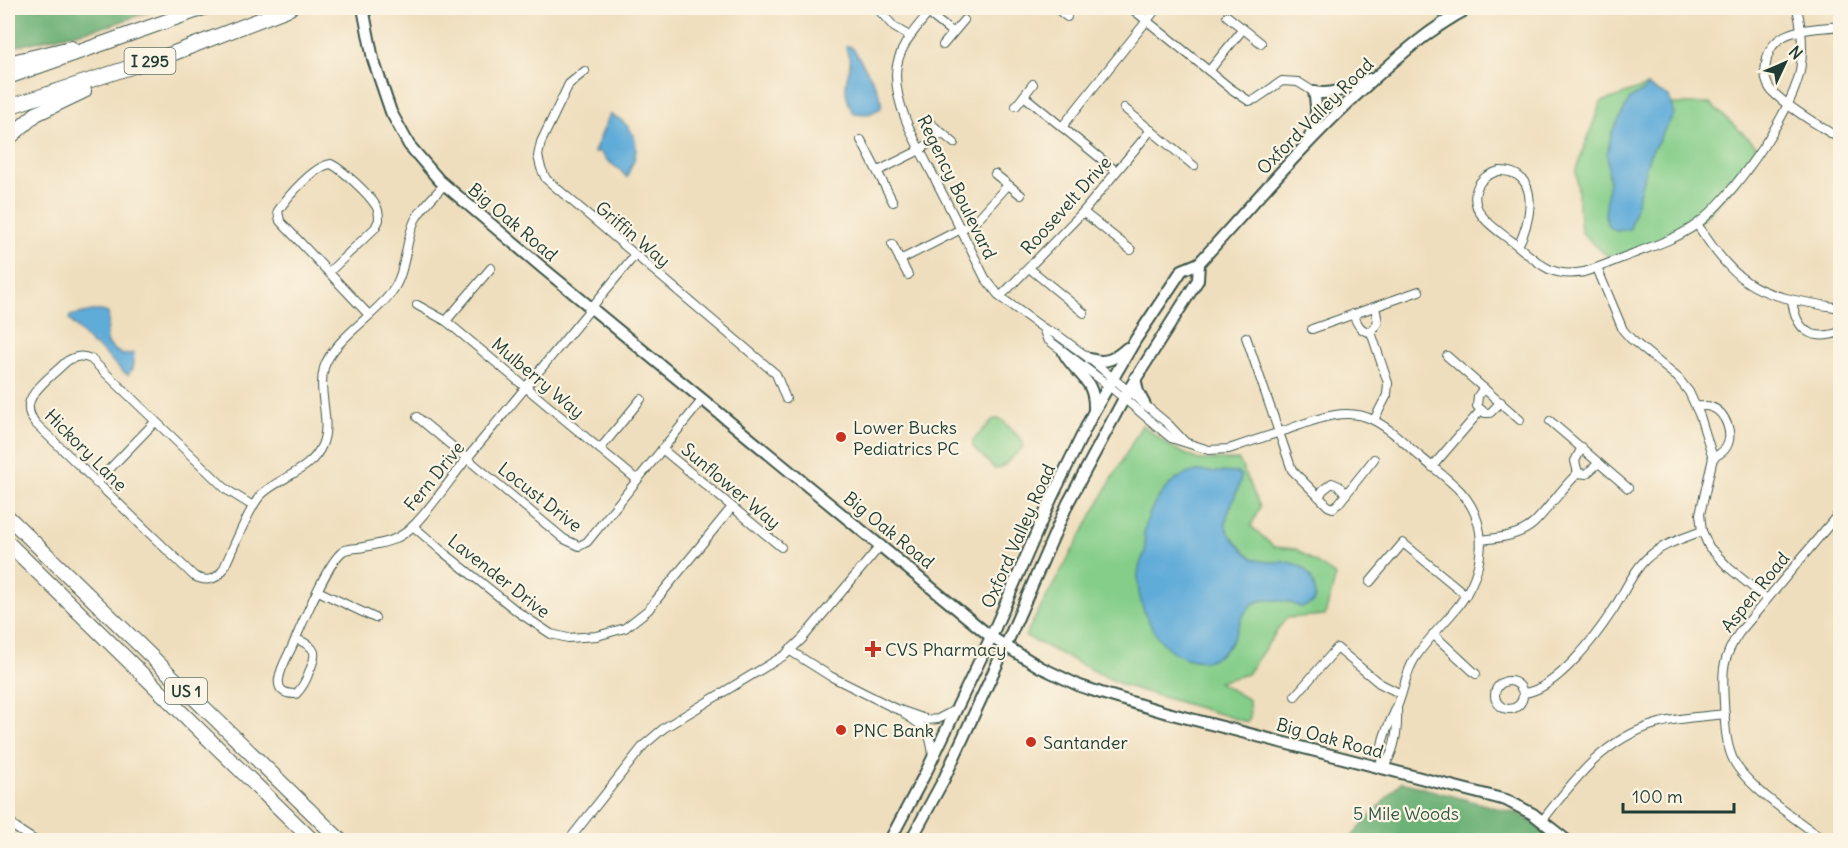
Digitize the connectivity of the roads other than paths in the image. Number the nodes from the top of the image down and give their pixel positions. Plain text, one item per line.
1 (204, 8) edge
2 (290, 8) edge
3 (363, 8) edge
4 (877, 8) edge
5 (1056, 8) edge
6 (1131, 8) edge
7 (1157, 8) edge
8 (1468, 8) edge
9 (1797, 8) edge
10 (930, 10) edge
11 (1227, 16) dead end
12 (1067, 17) dead end
13 (964, 20) dead end
14 (1147, 20) junction
15 (1840, 26) edge
16 (1243, 29) junction
17 (140, 31) junction
18 (1802, 31) junction
19 (953, 33) junction
20 (909, 36) junction
21 (1261, 43) dead end
22 (943, 45) dead end
23 (150, 61) junction
24 (8, 63) edge
25 (585, 70) dead end
26 (1209, 71) junction
27 (1378, 75) junction
28 (8, 77) edge
29 (1032, 84) dead end
30 (1314, 92) junction
31 (1024, 96) junction
32 (1788, 104) junction
33 (1016, 106) dead end
34 (8, 107) edge
35 (1124, 108) dead end
36 (928, 122) dead end
37 (1062, 127) junction
38 (1151, 130) junction
39 (942, 133) junction
40 (8, 139) edge
41 (1840, 139) edge
42 (861, 140) dead end
43 (954, 143) dead end
44 (1307, 143) junction
45 (920, 150) junction
46 (1194, 166) dead end
47 (878, 171) junction
48 (1116, 171) junction
49 (995, 174) dead end
50 (444, 185) junction
51 (1008, 185) junction
52 (1021, 195) dead end
53 (893, 202) dead end
54 (1083, 212) junction
55 (1697, 224) junction
56 (961, 229) junction
57 (892, 244) dead end
58 (1518, 246) junction
59 (1131, 250) dead end
60 (634, 256) junction
61 (900, 260) junction
62 (1199, 263) junction
63 (491, 268) dead end
64 (1029, 268) junction
65 (1597, 268) junction
66 (329, 272) junction
67 (908, 275) dead end
68 (1419, 291) dead end
69 (1000, 297) junction
70 (1792, 300) junction
71 (417, 305) dead end
72 (1375, 307) junction
73 (591, 308) junction
74 (1840, 308) edge
75 (1084, 313) dead end
76 (1353, 314) junction
77 (369, 315) junction
78 (446, 321) junction
79 (1042, 328) junction
80 (1312, 329) dead end
81 (1371, 332) junction
82 (1840, 332) edge
83 (1246, 337) dead end
84 (1136, 339) junction
85 (1064, 353) junction
86 (1447, 356) dead end
87 (1090, 359) junction
88 (1135, 378) junction
89 (1110, 382) junction
90 (1484, 388) junction
91 (525, 389) junction
92 (1125, 395) junction
93 (641, 399) dead end
94 (703, 399) junction
95 (786, 399) dead end
96 (1501, 402) junction
97 (1145, 405) junction
98 (1696, 407) junction
99 (1481, 410) junction
100 (1094, 411) junction
101 (417, 417) dead end
102 (1374, 420) junction
103 (1520, 420) dead end
104 (1550, 421) dead end
105 (155, 422) junction
106 (1278, 433) junction
107 (1186, 443) junction
108 (1582, 447) junction
109 (662, 448) junction
110 (600, 449) junction
111 (467, 458) junction
112 (1713, 458) junction
113 (1374, 459) dead end
114 (1599, 463) junction
115 (1432, 467) junction
116 (1578, 473) junction
117 (636, 479) junction
118 (96, 483) junction
119 (1628, 488) dead end
120 (1346, 494) junction
121 (1320, 497) junction
122 (253, 506) junction
123 (732, 507) junction
124 (8, 510) edge
125 (1840, 512) edge
126 (8, 517) edge
127 (413, 526) junction
128 (1702, 531) junction
129 (1481, 540) junction
130 (33, 541) junction
131 (8, 543) edge
132 (881, 545) junction
133 (781, 547) dead end
134 (1370, 582) dead end
135 (318, 591) junction
136 (1466, 595) junction
137 (1767, 599) junction
138 (375, 618) dead end
139 (1433, 634) junction
140 (991, 637) junction
141 (296, 639) junction
142 (1006, 645) junction
143 (789, 650) junction
144 (1476, 674) dead end
145 (1524, 693) dead end
146 (1401, 694) junction
147 (1295, 696) dead end
148 (894, 708) junction
149 (957, 709) junction
150 (1725, 714) junction
151 (933, 757) junction
152 (1382, 769) junction
153 (8, 816) edge
154 (1542, 821) junction
155 (11, 827) edge
156 (33, 840) edge
157 (312, 840) edge
158 (340, 840) edge
159 (569, 840) edge
160 (890, 840) edge
161 (911, 840) edge
162 (1566, 840) edge
163 (1824, 840) edge

1 - 17 highway, I 295
2 - 23 highway, I 295
3 - 50 main road, Big Oak Road
4 - 20 street
5 - 12 street
6 - 14 street
7 - 14 street
8 - 27 main road, Oxford Valley Road
9 - 18 street
10 - 19 street
10 - 20 street, Regency Boulevard
11 - 16 street
13 - 19 street
14 - 26 street
14 - 37 street
15 - 18 street
16 - 21 street
16 - 26 street
17 - 24 highway
17 - 28 highway, I 295
18 - 32 street
18 - 32 street
19 - 22 street
20 - 45 street, Regency Boulevard
23 - 34 highway, I 295
23 - 40 highway
25 - 60 street, Griffin Way
26 - 30 street
27 - 30 main road
27 - 44 main road, Oxford Valley Road
29 - 31 street
30 - 44 main road
31 - 33 street
31 - 37 street
32 - 41 street
32 - 55 street
35 - 38 street
36 - 39 street
37 - 48 street
38 - 46 street
38 - 48 street, Roosevelt Drive
39 - 43 street
39 - 45 street
42 - 47 street
44 - 62 main road, Oxford Valley Road
45 - 47 street
45 - 56 street, Regency Boulevard
47 - 53 street
48 - 54 street, Roosevelt Drive
49 - 51 street
50 - 73 main road, Big Oak Road
50 - 77 street, Hickory Lane
51 - 52 street
51 - 56 street
54 - 59 street
54 - 64 street, Roosevelt Drive
55 - 65 street
55 - 70 street
56 - 61 street
56 - 69 street, Regency Boulevard
57 - 61 street
58 - 58 street
58 - 65 street
60 - 73 street, Fern Drive
60 - 95 street, Griffin Way
61 - 67 street
62 - 84 main road, Oxford Valley Road
62 - 88 main road, Oxford Valley Road
63 - 78 street
64 - 69 street, Roosevelt Drive
64 - 75 street
65 - 98 street
66 - 66 street
66 - 77 street
68 - 72 street
69 - 79 street, Regency Boulevard
70 - 74 street
70 - 82 street
71 - 78 street, Mulberry Way
72 - 76 street
72 - 81 street
73 - 91 street, Fern Drive
73 - 94 main road, Big Oak Road
76 - 80 street
76 - 81 street
77 - 122 street, Hickory Lane
78 - 91 street, Mulberry Way
79 - 85 street, Regency Boulevard
79 - 87 street, Regency Boulevard
81 - 102 street
83 - 106 street
84 - 87 main road
84 - 89 main road, Oxford Valley Road
85 - 89 street, Regency Boulevard
85 - 100 main road
86 - 90 street
87 - 89 street, Regency Boulevard
88 - 92 main road, Oxford Valley Road
88 - 97 main road
89 - 92 street
89 - 100 main road, Oxford Valley Road
90 - 96 street
90 - 99 street
91 - 110 street, Mulberry Way
91 - 111 street, Fern Drive
92 - 97 street
92 - 107 street
92 - 142 main road, Oxford Valley Road
93 - 110 street
94 - 109 street, Locust Drive
94 - 132 main road, Big Oak Road
96 - 99 street
96 - 103 street
97 - 107 street
98 - 112 street
98 - 112 street
99 - 115 street
100 - 140 main road, Oxford Valley Road
101 - 111 street, Locust Drive
102 - 106 street
102 - 115 street
104 - 108 street
105 - 118 street
105 - 118 street, Hickory Lane
105 - 122 street, Hickory Lane
106 - 107 street
106 - 121 street
108 - 114 street
108 - 116 street
109 - 117 street, Locust Drive
109 - 123 street, Sunflower Way
110 - 117 street, Mulberry Way
111 - 117 street, Locust Drive
111 - 127 street, Fern Drive
112 - 128 street
113 - 120 street
114 - 116 street
114 - 119 street
115 - 129 street
116 - 129 street
118 - 122 street, Hickory Lane
120 - 121 street
120 - 121 street
123 - 127 street, Lavender Drive
123 - 133 street, Sunflower Way
124 - 130 highway
125 - 137 street, Aspen Road
126 - 130 highway, US 1
127 - 135 street, Fern Drive
128 - 137 street
128 - 145 street
129 - 136 street
130 - 158 highway, US 1
131 - 157 highway, US 1
132 - 140 main road, Big Oak Road
132 - 143 street
134 - 136 street
135 - 138 street
135 - 141 street, Fern Drive
136 - 139 street
137 - 150 street, Aspen Road
139 - 144 street
139 - 146 street
140 - 142 main road, Big Oak Road
140 - 149 main road, Oxford Valley Road
141 - 141 street, Fern Drive
142 - 152 main road, Big Oak Road
142 - 161 main road, Oxford Valley Road
143 - 148 street
143 - 159 street
146 - 147 street
146 - 152 street
148 - 149 street
148 - 151 street
149 - 151 main road, Oxford Valley Road
150 - 154 street
150 - 163 street, Aspen Road
151 - 160 main road, Oxford Valley Road
152 - 154 main road, Big Oak Road
153 - 155 street
154 - 162 main road, Big Oak Road
155 - 156 street

